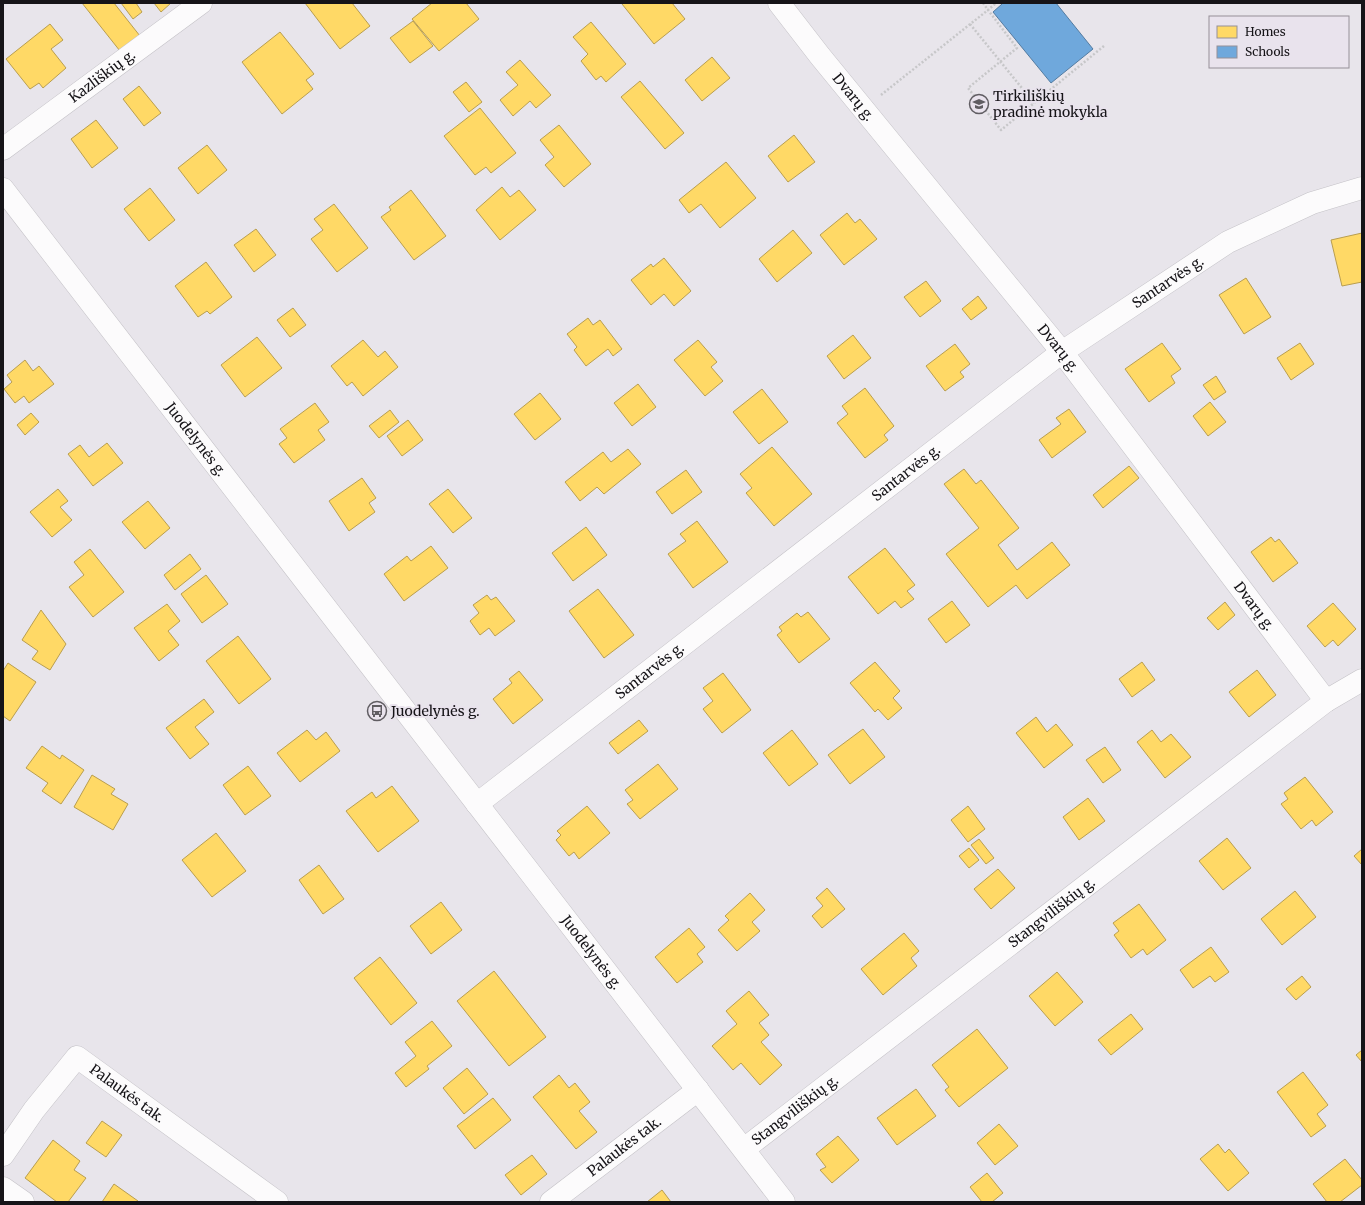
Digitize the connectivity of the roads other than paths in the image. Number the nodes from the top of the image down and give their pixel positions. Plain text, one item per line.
1 (201, 3) edge
2 (779, 3) edge
3 (3, 149) edge
4 (1362, 188) edge
5 (5, 195) edge
6 (1062, 352) junction
7 (1362, 680) edge
8 (1326, 701) junction
9 (477, 804) junction
10 (698, 1090) junction
11 (744, 1149) junction
12 (3, 1155) edge
13 (3, 1188) edge
14 (23, 1202) edge
15 (277, 1202) edge
16 (551, 1202) edge
17 (784, 1202) edge

1 - 3 street, Kazliškių g.
2 - 6 street, Dvarų g.
4 - 6 street, Santarvės g.
5 - 9 street, Juodelynės g.
6 - 8 street, Dvarų g.
6 - 9 street, Santarvės g.
7 - 8 street, Stangviliškių g.
8 - 11 street, Stangviliškių g.
9 - 10 street, Juodelynės g.
10 - 11 street, Juodelynės g.
10 - 16 street, Palaukės tak.
11 - 17 street, Juodelynės g.
12 - 15 street, Palaukės tak.
13 - 14 street

